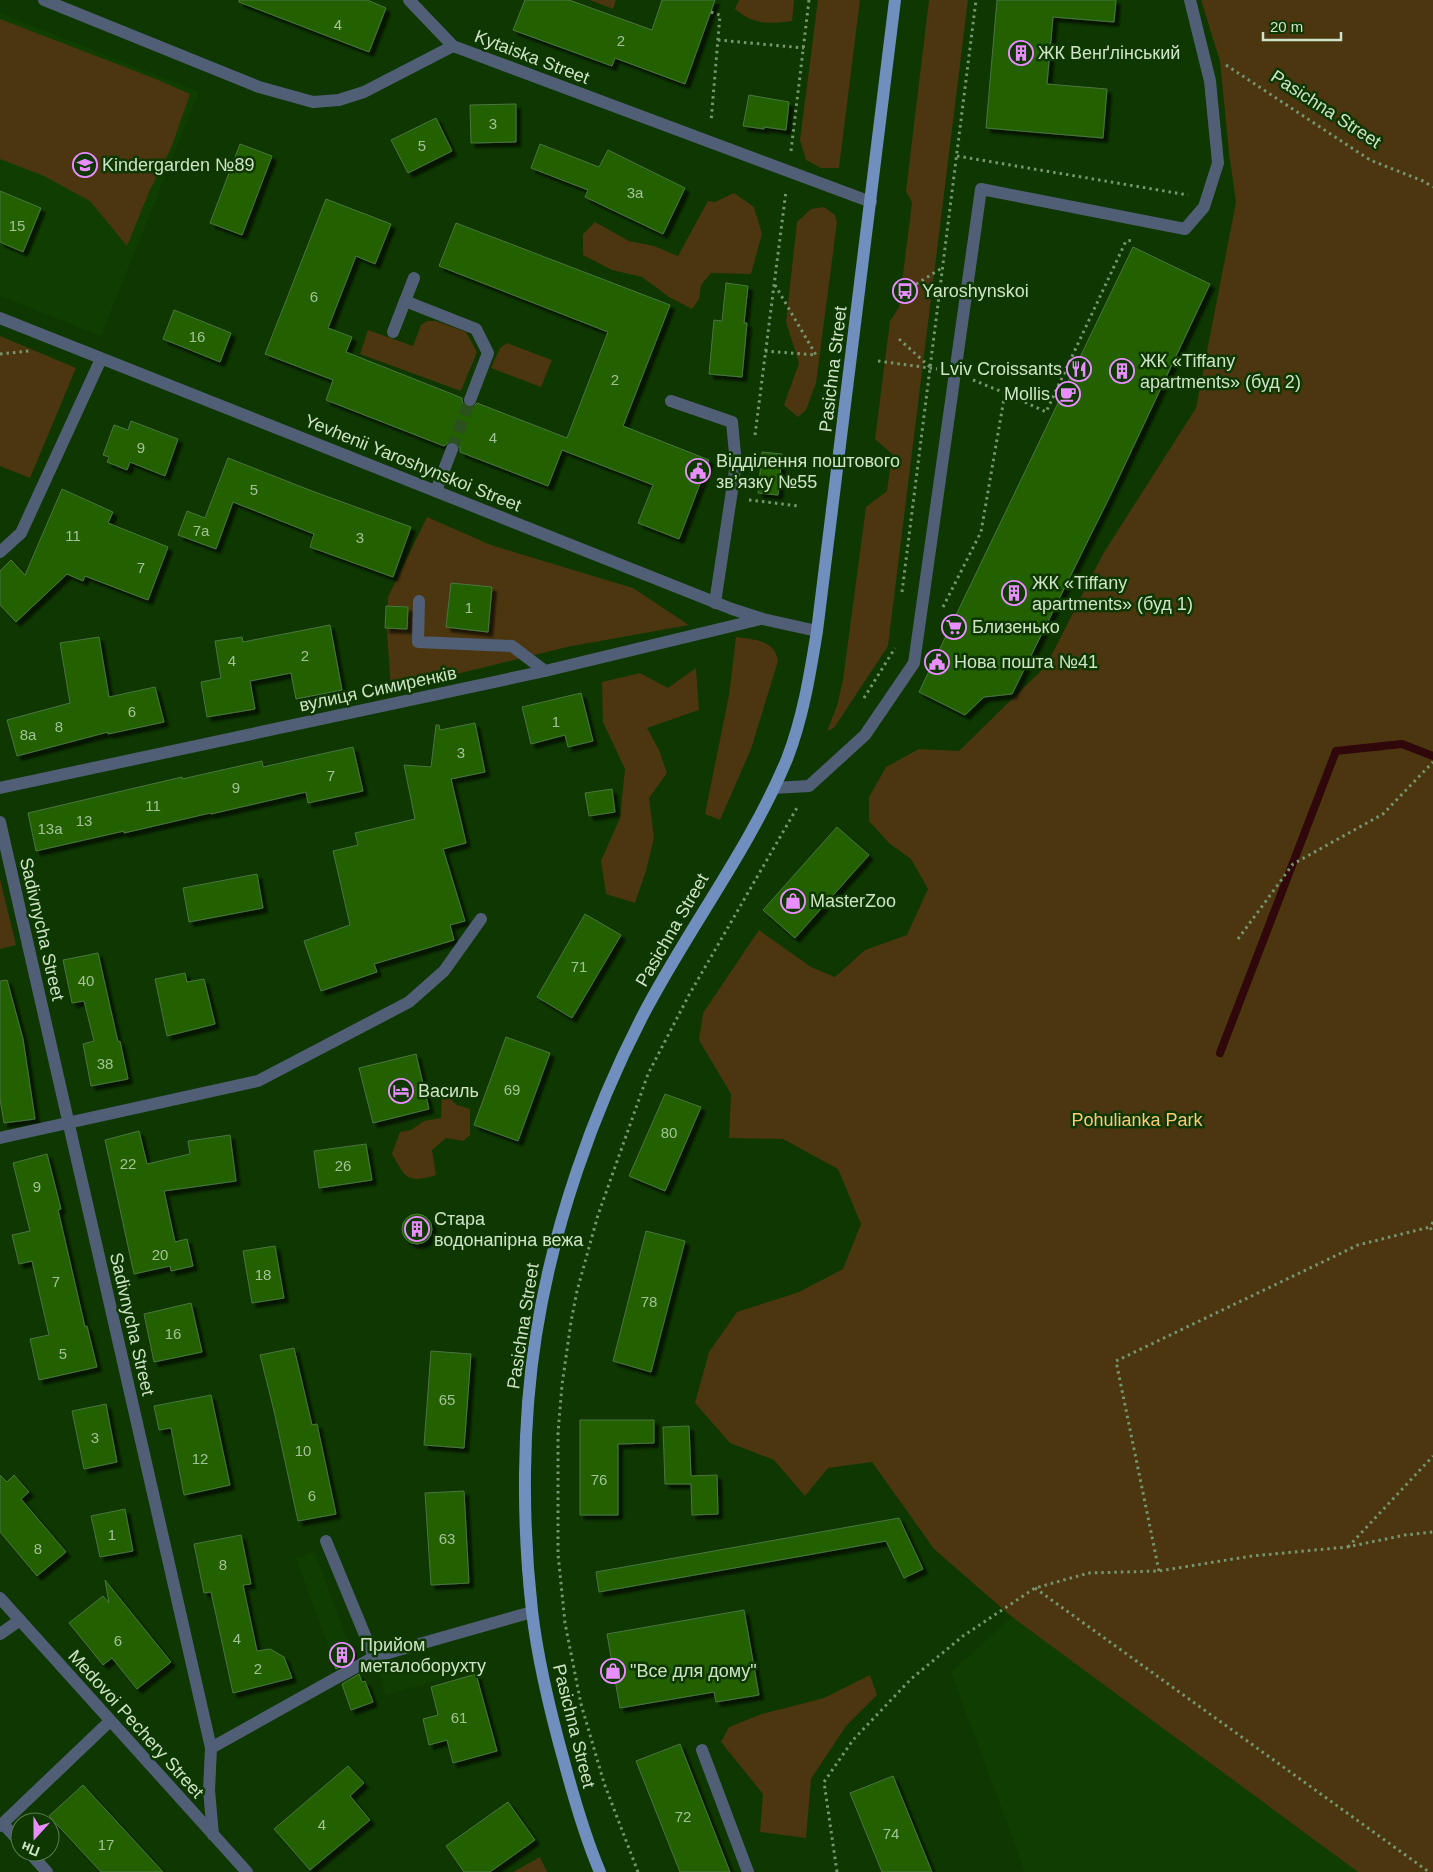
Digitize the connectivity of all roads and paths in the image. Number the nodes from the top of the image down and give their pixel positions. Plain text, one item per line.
1 (44, 0) edge
2 (409, 0) edge
3 (809, 0) edge
4 (895, 0) edge
5 (976, 0) edge
6 (1190, 0) edge
7 (711, 12) dead end
8 (718, 40) junction
9 (454, 46) junction
10 (804, 48) junction
11 (1203, 51) junction
12 (711, 122) dead end
13 (791, 151) dead end
14 (957, 156) junction
15 (1433, 187) edge
16 (786, 191) dead end
17 (1192, 196) dead end
18 (871, 202) junction
19 (1135, 239) dead end
20 (942, 268) junction
21 (414, 278) dead end
22 (774, 284) junction
23 (905, 291) dead end
24 (405, 302) junction
25 (0, 318) edge
26 (393, 332) dead end
27 (899, 339) dead end
28 (33, 351) dead end
29 (766, 351) junction
30 (0, 354) edge
31 (101, 359) junction
32 (878, 361) dead end
33 (930, 367) junction
34 (470, 400) tunnel mouth
35 (671, 401) dead end
36 (754, 440) dead end
37 (452, 449) tunnel mouth
38 (436, 491) junction
39 (746, 500) dead end
40 (799, 506) dead end
41 (0, 552) edge
42 (901, 599) dead end
43 (419, 601) dead end
44 (715, 603) junction
45 (941, 611) dead end
46 (763, 619) junction
47 (817, 631) junction
48 (896, 638) dead end
49 (545, 670) junction
50 (860, 705) dead end
51 (1433, 762) edge
52 (809, 786) junction
53 (0, 788) edge
54 (774, 788) junction
55 (0, 822) edge
56 (480, 919) dead end
57 (1238, 939) dead end
58 (69, 1124) junction
59 (0, 1138) edge
60 (1433, 1222) edge
61 (1430, 1227) junction
62 (1433, 1233) edge
63 (1433, 1456) edge
64 (1433, 1532) edge
65 (326, 1541) dead end
66 (1347, 1547) junction
67 (1159, 1571) junction
68 (1035, 1588) junction
69 (0, 1598) edge
70 (532, 1612) junction
71 (20, 1620) junction
72 (0, 1634) edge
73 (374, 1657) junction
74 (110, 1721) junction
75 (211, 1748) junction
76 (702, 1750) dead end
77 (2, 1825) edge
78 (213, 1835) junction
79 (38, 1862) edge
80 (47, 1872) edge
81 (247, 1872) edge
82 (600, 1872) edge
83 (638, 1872) edge
84 (748, 1872) edge
85 (837, 1872) edge
86 (1429, 1872) edge

1 - 9 street, Kytaiska Street
2 - 9 street
3 - 10 path
4 - 18 main road, Pasichna Street
5 - 14 path
6 - 11 street
7 - 8 path
8 - 10 path
8 - 12 path
9 - 18 street, Kytaiska Street
10 - 13 path
11 - 15 path, Pasichna Street
11 - 52 street
14 - 17 path
14 - 20 path
16 - 22 path
18 - 47 main road, Pasichna Street
19 - 45 path
20 - 23 path
20 - 33 path
21 - 24 street
22 - 29 path
22 - 29 path
24 - 26 street
24 - 34 street
25 - 31 street, Yevhenii Yaroshynskoi Street
27 - 33 path
28 - 30 path
29 - 36 path
31 - 38 street, Yevhenii Yaroshynskoi Street
31 - 41 street
32 - 33 path
33 - 42 path
35 - 44 street
37 - 38 street
38 - 44 street, Yevhenii Yaroshynskoi Street
39 - 40 path
43 - 49 street
44 - 46 street, Yevhenii Yaroshynskoi Street
46 - 47 street, Yevhenii Yaroshynskoi Street
46 - 49 street, вулиця Симиренків
47 - 54 main road, Pasichna Street
48 - 50 path
49 - 53 street, вулиця Симиренків
51 - 57 path
52 - 54 street
52 - 83 path
54 - 70 main road, Pasichna Street
55 - 58 street, Sadivnycha Street
56 - 58 street
58 - 59 street
58 - 75 street, Sadivnycha Street
60 - 61 path
61 - 62 path
61 - 67 path
63 - 66 path
64 - 66 path
65 - 73 street
66 - 67 path
67 - 68 path
68 - 85 path
68 - 86 path
69 - 71 street, Medovoi Pechery Street
70 - 73 street
70 - 82 main road, Pasichna Street
71 - 72 street
71 - 74 street, Medovoi Pechery Street
73 - 75 street
74 - 77 street
74 - 78 street, Medovoi Pechery Street
75 - 78 street, Sadivnycha Street
76 - 84 street
78 - 81 street, Medovoi Pechery Street
79 - 80 street

